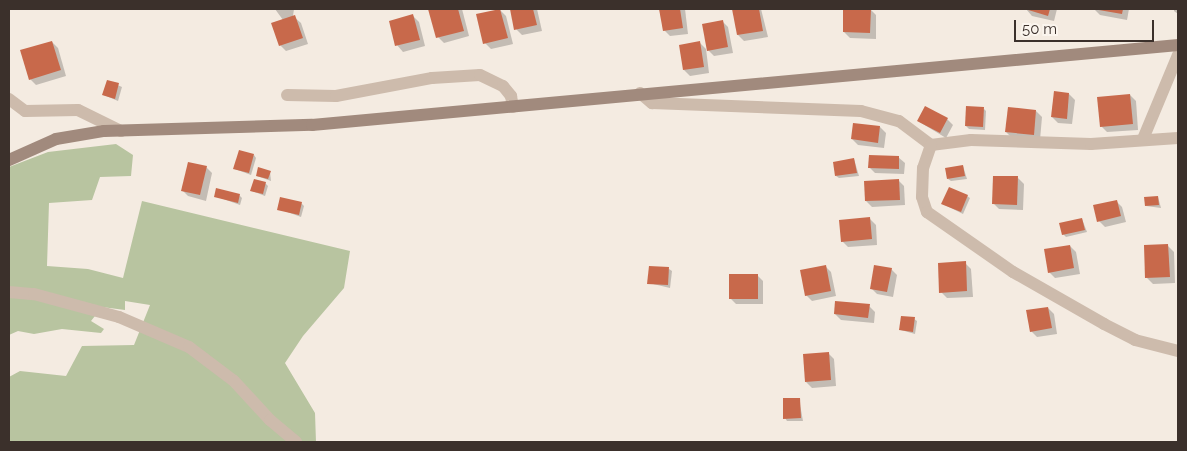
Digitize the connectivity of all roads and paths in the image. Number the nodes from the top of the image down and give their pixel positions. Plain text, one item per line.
1 (1178, 45) edge
2 (1178, 55) edge
3 (640, 93) junction
4 (287, 95) dead end
5 (9, 99) edge
6 (513, 107) junction
7 (121, 131) junction
8 (1178, 138) edge
9 (1143, 140) junction
10 (931, 145) junction
11 (9, 160) edge
12 (9, 292) edge
13 (1178, 351) edge
14 (296, 442) edge

1 - 3 street
2 - 9 street
3 - 6 street
3 - 10 street
4 - 6 street
5 - 7 street
6 - 7 street
7 - 11 street
8 - 9 street
9 - 10 street
10 - 13 street
12 - 14 street

